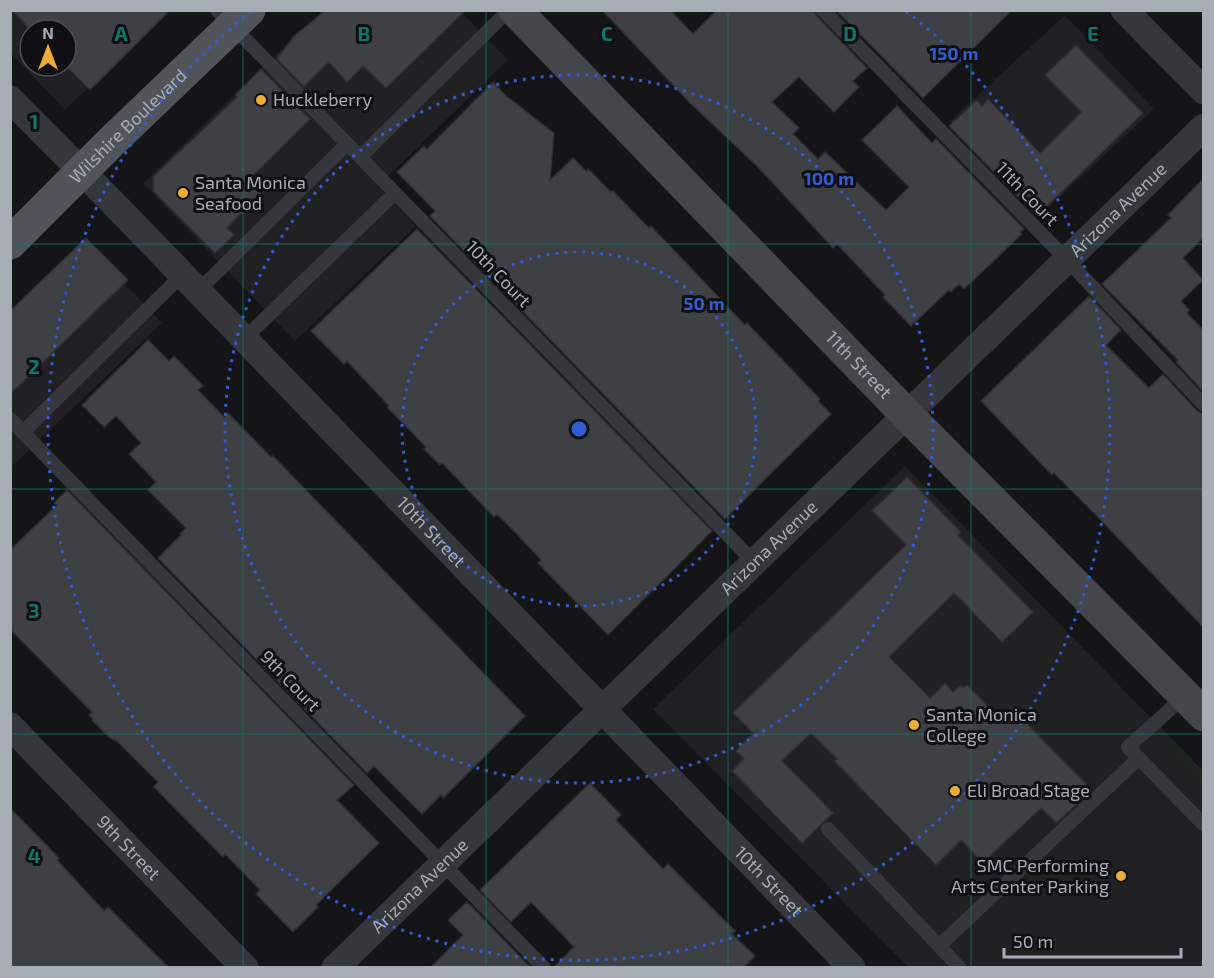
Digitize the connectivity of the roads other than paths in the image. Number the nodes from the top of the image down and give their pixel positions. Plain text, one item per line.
1 (509, 10) edge
2 (515, 10) edge
3 (823, 10) edge
4 (1124, 10) edge
5 (233, 16) edge
6 (1203, 91) edge
7 (10, 99) edge
8 (1203, 127) edge
9 (347, 144) junction
10 (360, 157) junction
11 (82, 173) junction
12 (395, 193) junction
13 (10, 243) edge
14 (1067, 261) junction
15 (190, 283) junction
16 (244, 339) junction
17 (1203, 405) edge
18 (906, 414) junction
19 (10, 419) edge
20 (23, 432) junction
21 (754, 562) junction
22 (1194, 706) edge
23 (602, 709) junction
24 (10, 726) edge
25 (1139, 758) junction
26 (1203, 825) edge
27 (828, 829) dead end
28 (443, 863) junction
29 (939, 946) junction
30 (245, 968) edge
31 (335, 968) edge
32 (544, 968) edge
33 (852, 968) edge
34 (960, 968) edge

1 - 10 lane
2 - 18 street, 11th Street
3 - 14 lane, 11th Court
4 - 6 street
5 - 9 lane, 10th Court
5 - 11 main road, Wilshire Boulevard
7 - 11 street, 10th Street
8 - 14 street, Arizona Avenue
9 - 10 lane, 10th Court
9 - 15 lane
10 - 12 lane, 10th Court
11 - 13 main road, Wilshire Boulevard
11 - 15 street, 10th Street
12 - 16 lane
12 - 21 lane, 10th Court
14 - 17 lane, 11th Court
14 - 18 street, Arizona Avenue
15 - 16 street, 10th Street
15 - 20 lane
16 - 23 street, 10th Street
18 - 21 street, Arizona Avenue
18 - 22 street, 11th Street
19 - 20 lane, 9th Court
20 - 28 lane, 9th Court
21 - 23 street, Arizona Avenue
22 - 25 lane
23 - 28 street, Arizona Avenue
23 - 33 street, 10th Street
24 - 30 street, 9th Street
25 - 26 lane
25 - 29 lane
27 - 29 lane
28 - 31 street, Arizona Avenue
28 - 32 lane, 9th Court
29 - 34 lane

